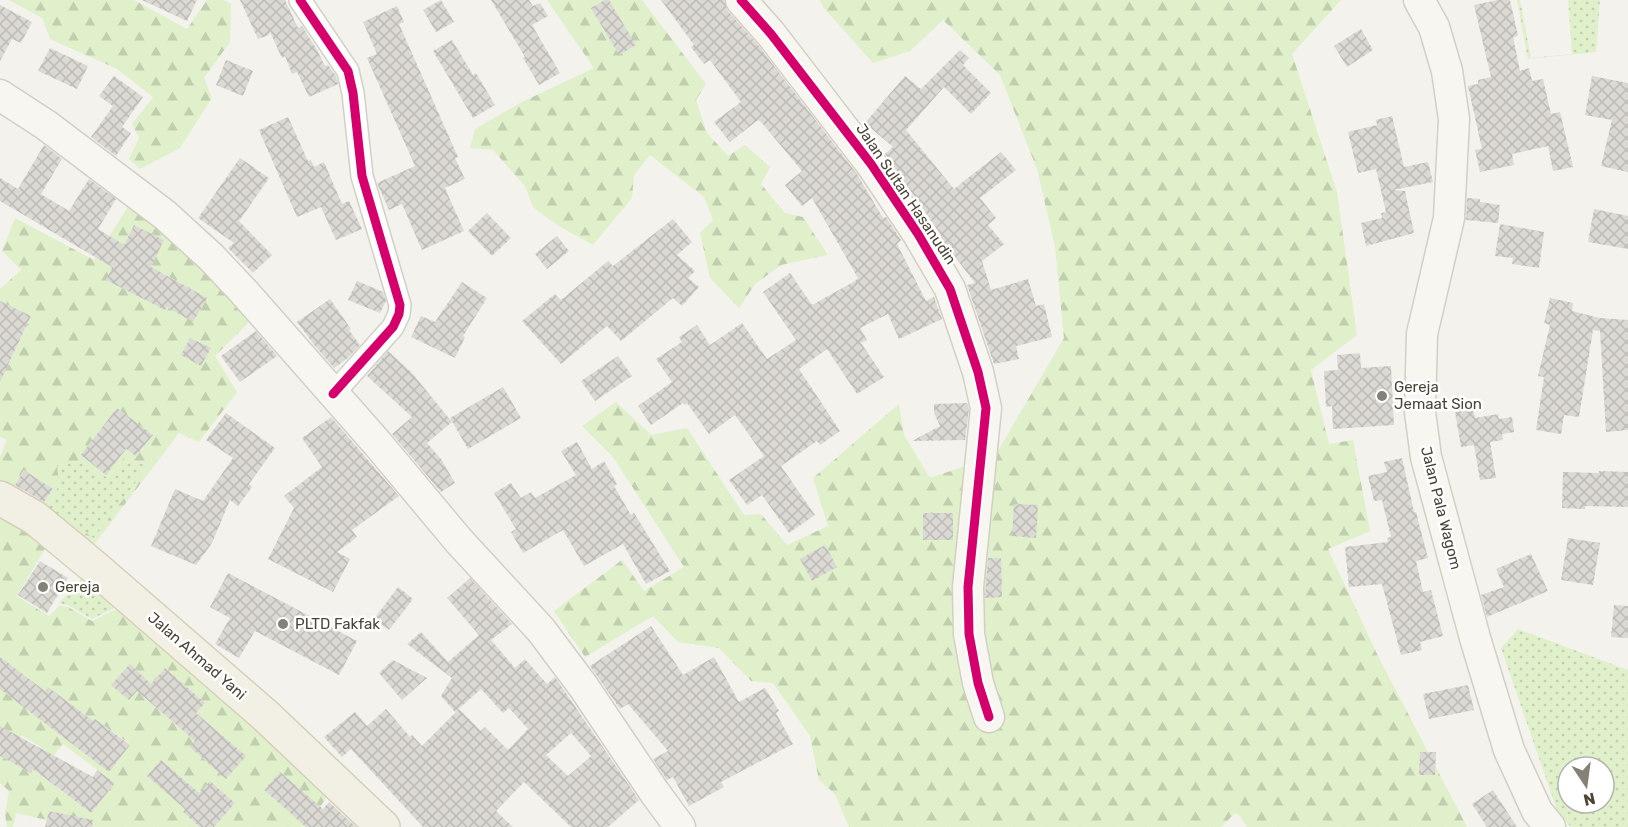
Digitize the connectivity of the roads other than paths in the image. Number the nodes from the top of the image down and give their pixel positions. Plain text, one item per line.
1 (300, 0) edge
2 (741, 0) edge
3 (1419, 0) edge
4 (0, 95) edge
5 (333, 394) junction
6 (0, 498) edge
7 (988, 717) dead end
8 (383, 827) edge
9 (681, 827) edge
10 (1550, 827) edge

1 - 5 street
2 - 7 main road, Jalan Sultan Hasanudin
3 - 10 main road, Jalan Pala Wagom
4 - 5 main road
5 - 9 main road
6 - 8 main road, Jalan Ahmad Yani

